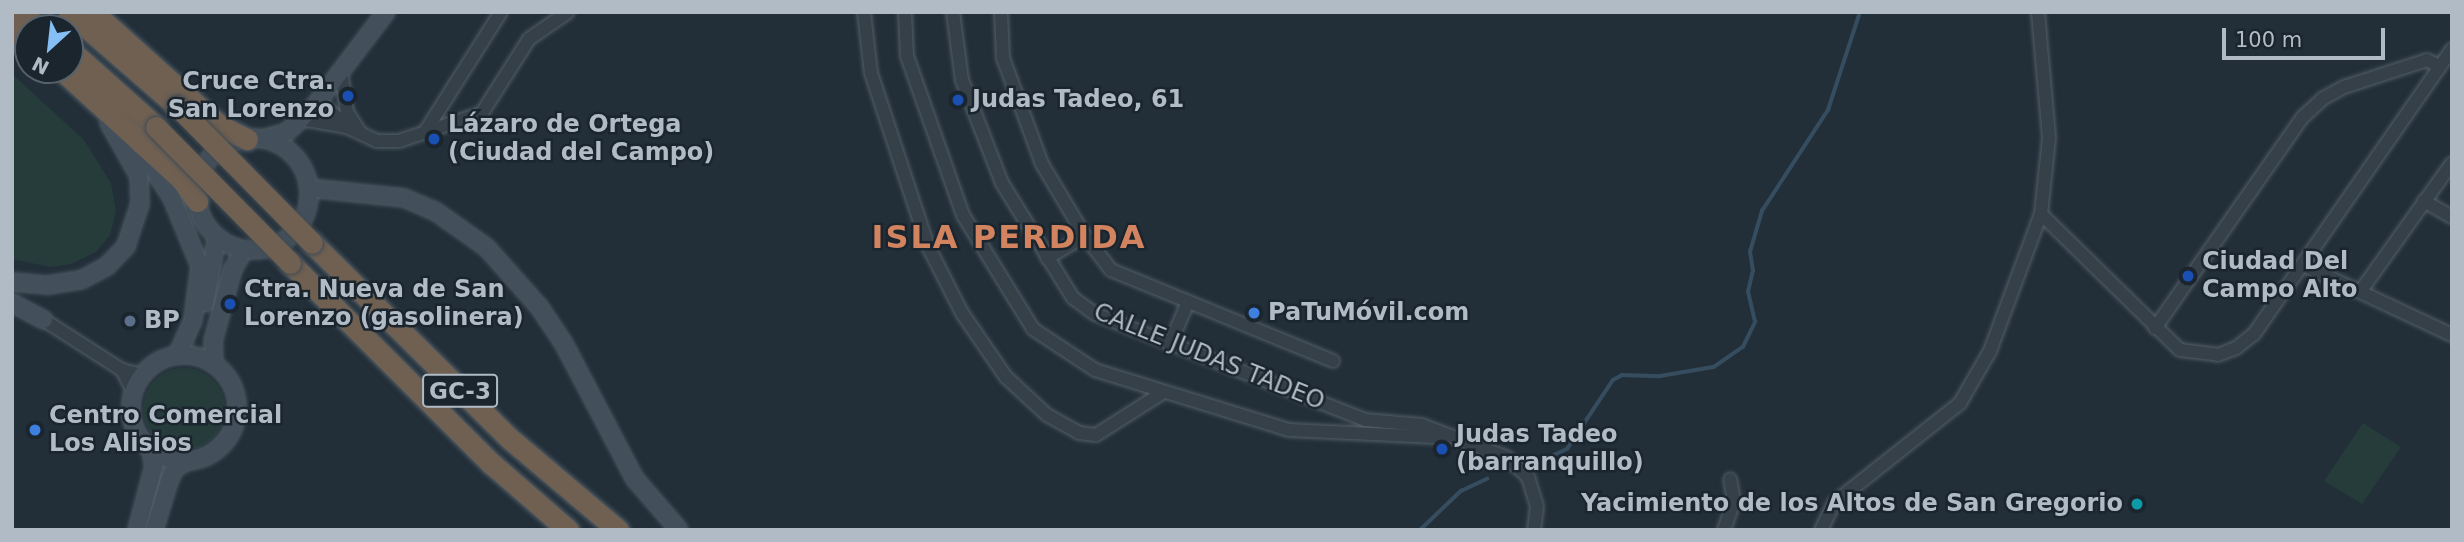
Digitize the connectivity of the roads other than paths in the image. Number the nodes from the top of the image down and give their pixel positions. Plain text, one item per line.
1 (69, 12) edge
2 (93, 12) edge
3 (386, 12) edge
4 (501, 12) edge
5 (568, 12) edge
6 (864, 12) edge
7 (905, 12) edge
8 (953, 12) edge
9 (1001, 12) edge
10 (2038, 12) edge
11 (2452, 49) edge
12 (84, 63) edge
13 (2439, 66) junction
14 (341, 71) junction
15 (74, 84) edge
16 (76, 84) edge
17 (313, 109) junction
18 (102, 112) junction
19 (347, 127) junction
20 (425, 132) junction
21 (360, 133) junction
22 (254, 139) junction
23 (298, 160) junction
24 (2452, 163) edge
25 (309, 188) junction
26 (351, 193) junction
27 (197, 201) junction
28 (2424, 201) junction
29 (2041, 214) junction
30 (304, 217) junction
31 (2452, 217) edge
32 (1084, 236) junction
33 (217, 237) junction
34 (244, 250) junction
35 (1047, 258) junction
36 (2303, 265) junction
37 (12, 282) edge
38 (2360, 292) junction
39 (1188, 302) junction
40 (12, 303) edge
41 (44, 320) joint
42 (2155, 328) junction
43 (2452, 335) edge
44 (1171, 342) junction
45 (179, 356) junction
46 (1333, 361) dead end
47 (214, 365) junction
48 (122, 370) junction
49 (142, 375) junction
50 (133, 391) junction
51 (1162, 393) junction
52 (1448, 437) junction
53 (151, 450) junction
54 (188, 461) junction
55 (1730, 479) dead end
56 (137, 530) edge
57 (154, 530) edge
58 (568, 530) edge
59 (618, 530) edge
60 (679, 530) edge
61 (1534, 530) edge
62 (1724, 530) edge
63 (1821, 530) edge

1 - 59 highway, GC-3, bridge
2 - 22 highway
3 - 14 street
4 - 20 street
5 - 20 street
6 - 51 street
7 - 51 street
8 - 35 street, CALLE JUDAS TADEO
9 - 32 street
10 - 29 street
11 - 13 street
12 - 58 highway, GC-3, bridge
13 - 36 street
13 - 42 street
14 - 17 street
14 - 21 street
15 - 18 street
16 - 27 highway
17 - 19 street
17 - 19 street
17 - 22 street
17 - 23 street
18 - 37 street
18 - 45 street
19 - 21 street
20 - 21 street
22 - 23 street
22 - 27 street
23 - 25 street
24 - 28 street
25 - 26 street
25 - 30 street
26 - 30 street
26 - 60 street
27 - 33 street
28 - 31 street
28 - 38 street
29 - 42 street
29 - 63 street
30 - 34 street
32 - 35 street
32 - 39 street
33 - 34 street
33 - 45 street
34 - 47 street
35 - 44 street, CALLE JUDAS TADEO
36 - 38 street
36 - 42 street
38 - 43 street
39 - 44 street
39 - 46 street
40 - 41 street
41 - 48 street
44 - 52 street, CALLE JUDAS TADEO
45 - 47 street
45 - 49 street
47 - 54 street
48 - 49 street
48 - 50 street
49 - 50 street
50 - 53 street
51 - 52 street
52 - 61 street
53 - 54 street
53 - 56 street
54 - 57 street
55 - 62 street

